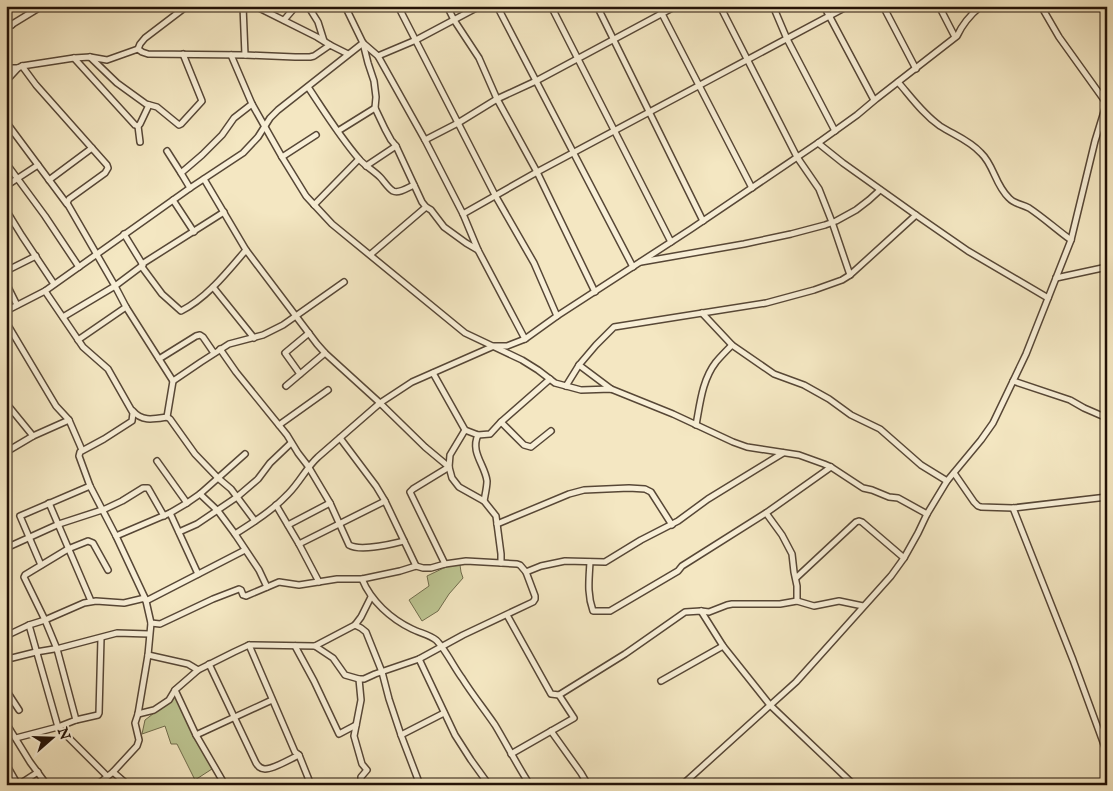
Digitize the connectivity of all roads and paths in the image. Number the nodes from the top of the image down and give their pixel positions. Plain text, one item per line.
1 (42, 6) edge
2 (188, 6) edge
3 (243, 6) edge
4 (255, 6) edge
5 (296, 6) edge
6 (308, 6) edge
7 (345, 6) edge
8 (398, 6) edge
9 (447, 6) edge
10 (480, 6) edge
11 (497, 6) edge
12 (551, 6) edge
13 (597, 6) edge
14 (658, 6) edge
15 (676, 6) edge
16 (720, 6) edge
17 (773, 6) edge
18 (824, 6) edge
19 (848, 6) edge
20 (883, 6) edge
21 (939, 6) edge
22 (981, 6) edge
23 (1041, 6) edge
24 (662, 14) junction
25 (830, 16) junction
26 (6, 20) edge
27 (284, 20) junction
28 (454, 20) junction
29 (12, 24) junction
30 (6, 28) edge
31 (955, 37) junction
32 (787, 38) junction
33 (416, 40) junction
34 (614, 40) junction
35 (324, 41) junction
36 (363, 43) junction
37 (330, 45) junction
38 (138, 49) junction
39 (183, 54) junction
40 (348, 54) junction
41 (231, 55) junction
42 (245, 55) junction
43 (378, 56) junction
44 (90, 57) junction
45 (74, 58) junction
46 (578, 59) junction
47 (747, 60) junction
48 (20, 67) junction
49 (6, 68) edge
50 (916, 69) junction
51 (6, 81) edge
52 (536, 81) junction
53 (898, 82) junction
54 (699, 86) junction
55 (308, 87) junction
56 (497, 99) junction
57 (874, 100) junction
58 (1106, 103) edge
59 (252, 104) junction
60 (149, 105) junction
61 (375, 108) junction
62 (650, 112) junction
63 (6, 122) edge
64 (458, 123) junction
65 (138, 126) junction
66 (264, 126) junction
67 (338, 131) junction
68 (614, 131) junction
69 (835, 131) junction
70 (316, 135) dead end
71 (425, 140) junction
72 (140, 142) dead end
73 (818, 143) junction
74 (396, 146) junction
75 (92, 148) junction
76 (167, 151) dead end
77 (574, 153) junction
78 (282, 157) junction
79 (797, 157) junction
80 (359, 159) junction
81 (6, 163) edge
82 (38, 165) junction
83 (366, 166) junction
84 (537, 172) junction
85 (180, 173) junction
86 (18, 179) junction
87 (204, 179) junction
88 (49, 180) junction
89 (414, 185) junction
90 (6, 186) edge
91 (190, 188) junction
92 (752, 188) junction
93 (880, 190) junction
94 (495, 195) junction
95 (173, 200) junction
96 (67, 204) junction
97 (314, 205) junction
98 (426, 207) junction
99 (6, 210) edge
100 (224, 212) junction
101 (463, 214) junction
102 (916, 215) junction
103 (703, 221) junction
104 (832, 222) junction
105 (194, 232) junction
106 (124, 234) junction
107 (1071, 240) junction
108 (671, 242) junction
109 (246, 250) junction
110 (478, 250) junction
111 (96, 254) junction
112 (370, 254) junction
113 (36, 256) junction
114 (639, 263) junction
115 (142, 265) junction
116 (79, 267) junction
117 (633, 267) junction
118 (1107, 267) edge
119 (6, 271) edge
120 (850, 275) junction
121 (1056, 278) junction
122 (344, 282) dead end
123 (6, 284) edge
124 (54, 284) junction
125 (115, 286) junction
126 (213, 287) junction
127 (44, 291) junction
128 (595, 292) junction
129 (1048, 298) junction
130 (17, 305) junction
131 (126, 307) junction
132 (6, 311) edge
133 (702, 313) junction
134 (296, 316) junction
135 (557, 316) junction
136 (63, 317) junction
137 (6, 322) edge
138 (308, 333) junction
139 (254, 338) junction
140 (525, 339) junction
141 (78, 340) junction
142 (732, 345) junction
143 (494, 346) junction
144 (220, 349) junction
145 (325, 352) junction
146 (214, 353) junction
147 (159, 359) junction
148 (579, 365) junction
149 (433, 373) junction
150 (300, 374) junction
151 (550, 379) junction
152 (173, 381) junction
153 (1013, 381) junction
154 (286, 386) dead end
155 (566, 386) junction
156 (611, 389) junction
157 (328, 390) dead end
158 (6, 403) edge
159 (380, 403) junction
160 (133, 411) junction
161 (167, 417) junction
162 (1107, 418) edge
163 (69, 420) junction
164 (501, 422) junction
165 (279, 425) junction
166 (696, 425) junction
167 (465, 430) junction
168 (552, 431) dead end
169 (33, 436) junction
170 (478, 436) junction
171 (340, 438) junction
172 (291, 443) junction
173 (82, 450) junction
174 (6, 452) edge
175 (783, 453) junction
176 (245, 454) dead end
177 (157, 461) dead end
178 (308, 466) junction
179 (450, 467) junction
180 (831, 467) junction
181 (954, 473) junction
182 (218, 478) junction
183 (946, 481) junction
184 (90, 486) junction
185 (200, 494) junction
186 (237, 497) junction
187 (1107, 497) edge
188 (385, 501) junction
189 (484, 501) junction
190 (49, 503) junction
191 (187, 503) junction
192 (330, 503) junction
193 (276, 505) junction
194 (1014, 508) junction
195 (102, 509) junction
196 (218, 511) junction
197 (766, 513) junction
198 (167, 514) junction
199 (927, 514) junction
200 (255, 521) junction
201 (339, 523) junction
202 (59, 524) junction
203 (497, 524) junction
204 (288, 525) junction
205 (672, 525) junction
206 (179, 532) junction
207 (235, 534) junction
208 (116, 536) junction
209 (29, 538) junction
210 (404, 542) junction
211 (299, 544) junction
212 (6, 548) edge
213 (68, 549) junction
214 (244, 550) junction
215 (904, 558) junction
216 (590, 562) junction
217 (500, 563) junction
218 (445, 564) junction
219 (41, 565) junction
220 (416, 566) junction
221 (108, 570) dead end
222 (526, 572) junction
223 (198, 574) junction
224 (796, 578) junction
225 (362, 579) junction
226 (319, 582) junction
227 (267, 587) junction
228 (371, 597) junction
229 (146, 600) junction
230 (797, 601) junction
231 (90, 602) junction
232 (863, 606) junction
233 (701, 611) junction
234 (507, 615) junction
235 (46, 620) junction
236 (150, 623) junction
237 (29, 625) junction
238 (355, 625) junction
239 (6, 628) edge
240 (149, 634) junction
241 (8, 636) edge
242 (101, 638) junction
243 (249, 645) junction
244 (295, 646) junction
245 (315, 646) junction
246 (723, 646) junction
247 (442, 647) junction
248 (58, 649) junction
249 (36, 652) junction
250 (148, 654) junction
251 (6, 655) edge
252 (419, 659) junction
253 (209, 664) junction
254 (198, 670) junction
255 (382, 672) junction
256 (360, 679) junction
257 (661, 681) dead end
258 (6, 690) edge
259 (175, 690) junction
260 (559, 696) junction
261 (272, 700) junction
262 (770, 705) junction
263 (19, 710) dead end
264 (444, 713) junction
265 (138, 714) junction
266 (234, 717) junction
267 (76, 720) junction
268 (6, 723) edge
269 (356, 725) junction
270 (58, 727) junction
271 (551, 731) junction
272 (196, 734) junction
273 (401, 735) junction
274 (16, 738) junction
275 (1107, 753) edge
276 (510, 754) junction
277 (299, 755) junction
278 (6, 764) edge
279 (38, 772) junction
280 (113, 772) junction
281 (107, 776) junction
282 (487, 784) edge
283 (18, 785) edge
284 (47, 785) edge
285 (97, 785) edge
286 (128, 785) edge
287 (225, 785) edge
288 (312, 785) edge
289 (361, 785) edge
290 (420, 785) edge
291 (530, 785) edge
292 (588, 785) edge
293 (682, 785) edge
294 (854, 785) edge

1 - 29 street
2 - 38 street
3 - 42 street
4 - 27 street
5 - 27 street
6 - 35 street
7 - 36 street
8 - 33 street
9 - 28 street
10 - 28 street
11 - 52 street
12 - 46 street
13 - 34 street
14 - 24 street
15 - 24 street
16 - 47 street
17 - 32 street
18 - 25 street
19 - 25 street
20 - 50 street
21 - 31 street
22 - 31 street
23 - 58 street
24 - 34 street
24 - 54 street
25 - 32 street
25 - 57 street
26 - 29 street
27 - 35 street
28 - 33 street
28 - 56 street
29 - 30 street
31 - 50 street
32 - 47 street
32 - 69 street
33 - 43 street
33 - 64 street
34 - 46 street
34 - 62 street
35 - 37 street
36 - 40 street
36 - 43 street
36 - 61 street
37 - 40 street
37 - 42 street
38 - 39 street
38 - 44 street
39 - 41 street
39 - 60 street
40 - 55 street
41 - 42 street
41 - 59 street
43 - 71 street
44 - 45 street
44 - 60 street
45 - 48 street
45 - 65 street
46 - 52 street
46 - 68 street
47 - 54 street
47 - 79 street
48 - 49 street
48 - 51 street
48 - 75 street
50 - 53 street
52 - 56 street
52 - 77 street
53 - 57 street
53 - 107 street
54 - 62 street
54 - 92 street
55 - 66 street
55 - 67 street
56 - 64 street
56 - 84 street
57 - 69 street
58 - 107 street
59 - 66 street
59 - 85 street
60 - 65 street
61 - 67 street
61 - 74 street
62 - 68 street
62 - 103 street
63 - 82 street
64 - 71 street
64 - 94 street
65 - 72 street
66 - 78 street
66 - 87 street
67 - 80 street
68 - 77 street
68 - 108 street
69 - 73 street
70 - 78 street
71 - 101 street
73 - 79 street
73 - 93 street
74 - 83 street
74 - 89 street
75 - 88 street
75 - 96 street
76 - 85 street
77 - 84 street
77 - 117 street
78 - 97 street
79 - 92 street
79 - 104 street
80 - 83 street
80 - 97 street
81 - 86 street
82 - 86 street
82 - 88 street
83 - 89 street
84 - 94 street
84 - 128 street
85 - 91 street
86 - 90 street
86 - 116 street
87 - 91 street
87 - 100 street
88 - 96 street
89 - 98 street
91 - 95 street
92 - 103 street
93 - 102 street
93 - 104 street
94 - 101 street
94 - 135 street
95 - 105 street
95 - 106 street
96 - 111 street
97 - 112 street
98 - 110 street
98 - 112 street
99 - 113 street
100 - 105 street
100 - 109 street
101 - 110 street
102 - 120 street
102 - 129 street
103 - 108 street
104 - 114 street
104 - 120 street
105 - 115 street
106 - 111 street
106 - 115 street
107 - 121 street
108 - 114 street
109 - 126 street
109 - 134 street
110 - 140 street
111 - 116 street
111 - 125 street
112 - 143 street
113 - 119 street
113 - 124 street
114 - 117 street
115 - 125 street
115 - 126 street
116 - 124 street
117 - 128 street
118 - 121 street
120 - 133 street
121 - 129 street
122 - 134 street
123 - 130 street
124 - 127 street
125 - 131 street
125 - 136 street
126 - 139 street
127 - 130 street
127 - 136 street
128 - 135 street
129 - 153 street
130 - 132 street
131 - 141 street
131 - 147 street
133 - 142 street
133 - 148 street
134 - 138 street
134 - 139 street
135 - 140 street
136 - 141 street
137 - 163 street
138 - 145 street
138 - 150 street
139 - 144 street
140 - 143 street
141 - 160 street
142 - 166 street
142 - 183 street
143 - 149 street
143 - 151 street
144 - 146 street
144 - 165 street
145 - 150 street
145 - 159 street
146 - 147 street
146 - 152 street
147 - 152 street
148 - 155 street
148 - 156 street
149 - 159 street
149 - 167 street
150 - 154 street
151 - 155 street
151 - 164 street
152 - 161 street
153 - 162 street
153 - 181 street
155 - 156 street
156 - 166 street
157 - 165 street
158 - 169 street
159 - 171 street
159 - 179 street
160 - 161 street
160 - 173 street
161 - 182 street
163 - 169 street
163 - 173 street
164 - 168 street
164 - 170 street
165 - 172 street
166 - 175 street
167 - 170 street
167 - 179 street
169 - 174 street
170 - 189 street
171 - 178 street
171 - 188 street
172 - 178 street
172 - 186 street
173 - 184 street
175 - 180 street
175 - 205 street
176 - 182 street
177 - 191 street
178 - 192 street
178 - 193 street
179 - 189 street
179 - 218 street
180 - 197 street
180 - 199 street
181 - 183 street
181 - 194 street
182 - 185 street
182 - 186 street
183 - 199 street
184 - 190 street
184 - 195 street
185 - 191 street
185 - 196 street
186 - 196 street
186 - 200 street
187 - 194 street
188 - 201 street
188 - 210 street
189 - 203 street
190 - 202 street
190 - 209 street
191 - 198 street
192 - 201 street
192 - 204 street
193 - 200 street
193 - 204 street
194 - 275 street
195 - 198 street
195 - 202 street
195 - 208 street
196 - 206 street
196 - 207 street
197 - 216 street
197 - 224 street
198 - 206 street
198 - 208 street
199 - 215 street
200 - 207 street
201 - 210 street
201 - 211 street
202 - 209 street
202 - 213 street
203 - 205 street
203 - 217 street
204 - 211 street
205 - 216 street
206 - 223 street
207 - 214 street
208 - 229 street
209 - 212 street
209 - 219 street
210 - 220 street
211 - 226 street
213 - 219 street
213 - 221 street
213 - 231 street
214 - 223 street
214 - 227 street
215 - 224 street
215 - 232 street
216 - 222 street
217 - 218 street
217 - 222 street
218 - 220 street
219 - 235 street
220 - 225 street
222 - 234 street
223 - 229 street
224 - 230 street
225 - 226 street
225 - 228 street
226 - 227 street
227 - 236 street
228 - 238 street
228 - 247 street
229 - 231 street
229 - 236 street
230 - 232 street
230 - 233 street
231 - 235 street
232 - 262 street
233 - 246 street
233 - 260 street
234 - 247 street
234 - 260 street
235 - 237 street
235 - 248 street
236 - 240 street
237 - 241 street
237 - 249 street
238 - 245 street
238 - 255 street
239 - 241 street
240 - 242 street
240 - 250 street
242 - 248 street
242 - 267 street
243 - 244 street
243 - 253 street
243 - 261 street
244 - 245 street
244 - 269 street
245 - 256 street
246 - 257 street
246 - 262 street
247 - 252 street
247 - 276 street
248 - 249 street
248 - 267 street
249 - 251 street
249 - 270 street
250 - 254 street
250 - 265 street
252 - 255 street
252 - 264 street
253 - 254 street
253 - 266 street
254 - 259 street
255 - 256 street
255 - 273 street
256 - 269 street
258 - 263 street
259 - 265 street
259 - 272 street
260 - 271 street
261 - 266 street
261 - 277 street
262 - 293 street
262 - 294 street
264 - 273 street
264 - 282 street
265 - 280 street
266 - 272 street
266 - 277 street
267 - 270 street
268 - 274 street
269 - 289 street
270 - 274 street
270 - 281 street
271 - 276 street
271 - 292 street
272 - 287 street
273 - 290 street
274 - 279 street
276 - 291 street
277 - 288 street
278 - 283 street
279 - 283 street
279 - 284 street
280 - 281 street
280 - 286 street
281 - 285 street

